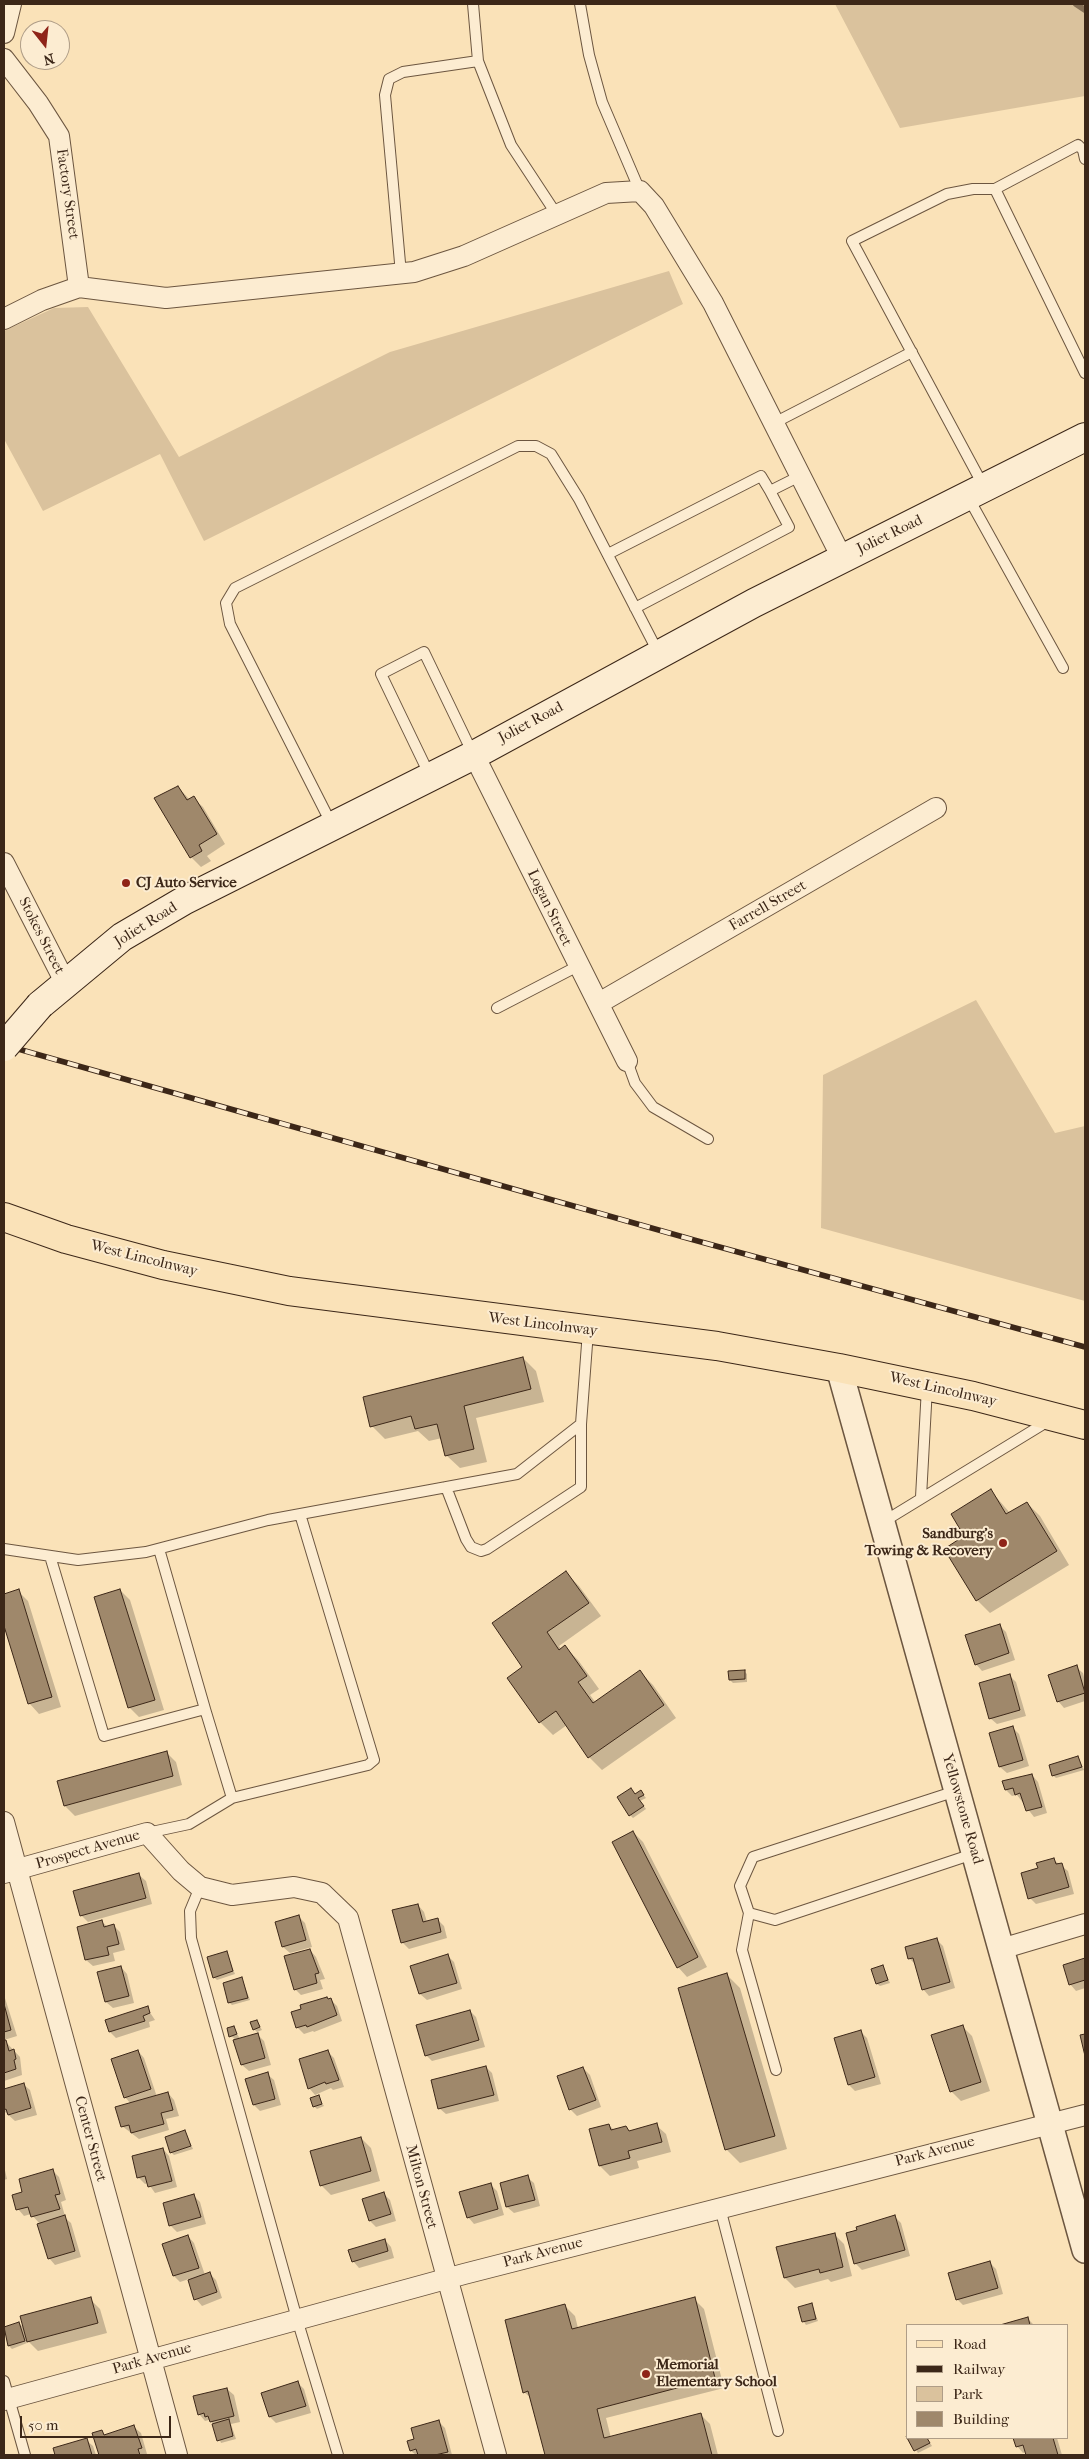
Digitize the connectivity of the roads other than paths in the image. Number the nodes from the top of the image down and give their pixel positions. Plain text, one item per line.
1 (11, 4) edge
2 (472, 4) edge
3 (580, 4) edge
4 (4, 33) edge
5 (4, 59) edge
6 (478, 61) junction
7 (1085, 159) edge
8 (995, 188) junction
9 (640, 190) junction
10 (557, 214) junction
11 (401, 274) junction
12 (79, 287) junction
13 (4, 318) edge
14 (912, 352) junction
15 (1085, 373) edge
16 (774, 423) junction
17 (1085, 438) edge
18 (800, 476) junction
19 (770, 491) junction
20 (976, 492) junction
21 (608, 554) junction
22 (842, 558) junction
23 (635, 608) junction
24 (659, 655) junction
25 (1064, 668) dead end
26 (474, 755) junction
27 (430, 776) junction
28 (936, 808) dead end
29 (332, 826) junction
30 (4, 863) edge
31 (578, 966) junction
32 (65, 982) junction
33 (599, 1002) junction
34 (497, 1008) dead end
35 (4, 1047) edge
36 (627, 1061) joint
37 (708, 1139) dead end
38 (4, 1217) edge
39 (588, 1330) junction
40 (838, 1368) junction
41 (928, 1386) junction
42 (1055, 1417) junction
43 (580, 1424) junction
44 (1085, 1425) edge
45 (446, 1488) junction
46 (922, 1497) junction
47 (300, 1514) junction
48 (882, 1522) junction
49 (4, 1549) edge
50 (159, 1549) junction
51 (50, 1556) junction
52 (205, 1709) junction
53 (957, 1791) junction
54 (232, 1798) junction
55 (4, 1822) edge
56 (147, 1833) junction
57 (974, 1853) junction
58 (11, 1871) edge
59 (200, 1887) junction
60 (749, 1913) junction
61 (348, 1918) joint
62 (1085, 1924) edge
63 (1001, 1949) junction
64 (776, 2070) dead end
65 (1085, 2115) edge
66 (1050, 2122) junction
67 (720, 2208) junction
68 (1085, 2250) edge
69 (446, 2279) junction
70 (297, 2319) junction
71 (150, 2359) junction
72 (5, 2394) edge
73 (778, 2431) dead end
74 (25, 2455) edge
75 (177, 2455) edge
76 (338, 2455) edge
77 (496, 2455) edge

1 - 4 street
2 - 6 lane
3 - 9 lane
5 - 12 street, Factory Street
6 - 10 lane
6 - 11 lane
7 - 8 lane
8 - 14 lane
8 - 15 lane
9 - 10 street
9 - 16 street
10 - 11 street
11 - 12 street
12 - 13 street
14 - 16 lane
14 - 20 lane
16 - 18 street
17 - 20 main road, Joliet Road
18 - 19 lane
18 - 22 street
19 - 21 lane
19 - 23 lane
20 - 22 main road, Joliet Road
20 - 25 lane
21 - 23 lane
21 - 29 lane
22 - 24 main road, Joliet Road
23 - 24 lane
24 - 26 main road, Joliet Road
26 - 27 main road, Joliet Road
26 - 27 lane
26 - 31 street, Logan Street
27 - 29 main road, Joliet Road
28 - 33 street, Farrell Street
29 - 32 main road, Joliet Road
30 - 32 street, Stokes Street
31 - 33 street, Logan Street
31 - 34 lane
32 - 35 main road, Joliet Road, bridge
33 - 36 street, Logan Street
36 - 37 lane
38 - 39 main road, West Lincolnway
39 - 40 main road, West Lincolnway
39 - 43 lane
40 - 41 main road, West Lincolnway
40 - 48 street, Yellowstone Road
41 - 42 main road, West Lincolnway
41 - 46 lane
42 - 44 main road, West Lincolnway
42 - 46 lane
43 - 45 lane
43 - 45 lane
45 - 47 lane
46 - 48 lane
47 - 50 lane
47 - 54 lane
48 - 53 street, Yellowstone Road
49 - 51 lane
50 - 51 lane
50 - 52 lane
51 - 52 lane
52 - 54 lane
53 - 57 street, Yellowstone Road
53 - 60 lane
54 - 56 lane
55 - 58 street, Center Street
56 - 58 street, Prospect Avenue
56 - 59 street, Prospect Avenue
57 - 60 lane
57 - 63 street, Yellowstone Road
58 - 71 street, Center Street
59 - 61 street, Prospect Avenue
59 - 70 lane
60 - 64 lane
61 - 69 street, Milton Street
62 - 63 street
63 - 66 street, Yellowstone Road
65 - 66 street, Park Avenue
66 - 67 street, Park Avenue
66 - 68 street, Yellowstone Road
67 - 69 street, Park Avenue
67 - 73 lane
69 - 70 street, Park Avenue
69 - 77 street, Milton Street
70 - 71 street, Park Avenue
70 - 76 lane
71 - 72 street, Park Avenue
71 - 75 street, Center Street
72 - 74 lane

